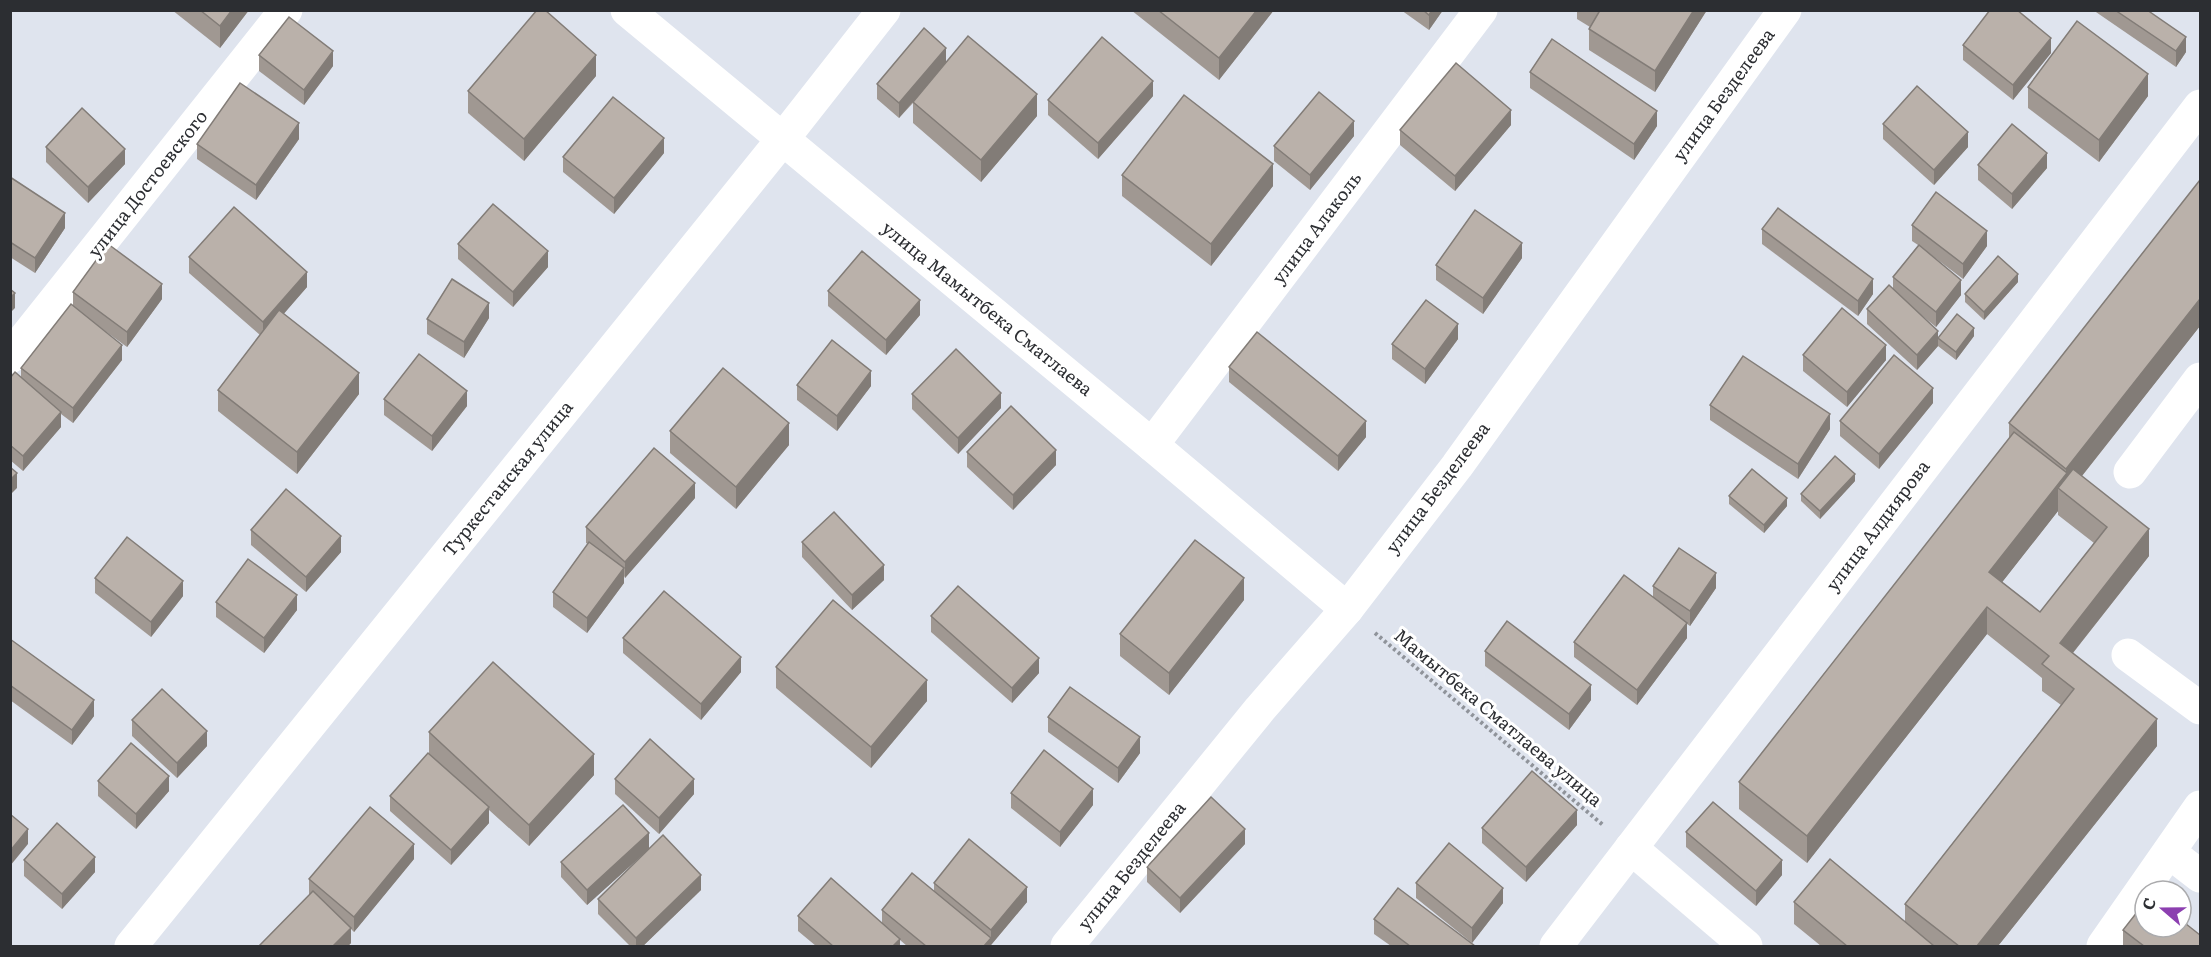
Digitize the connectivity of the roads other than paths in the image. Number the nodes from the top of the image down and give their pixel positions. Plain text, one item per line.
1 (286, 10) edge
2 (627, 10) edge
3 (884, 10) edge
4 (1481, 10) edge
5 (1785, 10) edge
6 (2200, 106) edge
7 (782, 140) junction
8 (10, 357) edge
9 (2195, 400) edge
10 (1152, 445) junction
11 (2130, 472) dead end
12 (1347, 609) junction
13 (2128, 654) dead end
14 (2200, 708) edge
15 (2200, 807) edge
16 (1631, 848) junction
17 (2169, 852) junction
18 (2200, 876) edge
19 (131, 946) edge
20 (1066, 946) edge
21 (1556, 946) edge
22 (1746, 946) edge
23 (2103, 946) edge

1 - 8 street, улица Достоевского
2 - 7 street, улица Мамытбека Сматлаева
3 - 7 street, Туркестанская улица
4 - 10 street, улица Алаколь
5 - 12 street, улица Безделеева
6 - 16 street, улица Алдиярова
7 - 10 street, улица Мамытбека Сматлаева
7 - 19 street, Туркестанская улица
9 - 11 street
10 - 12 street, улица Мамытбека Сматлаева
12 - 20 street, улица Безделеева
13 - 14 street
15 - 17 street
16 - 21 street, улица Алдиярова
16 - 22 street
17 - 18 street
17 - 23 street

